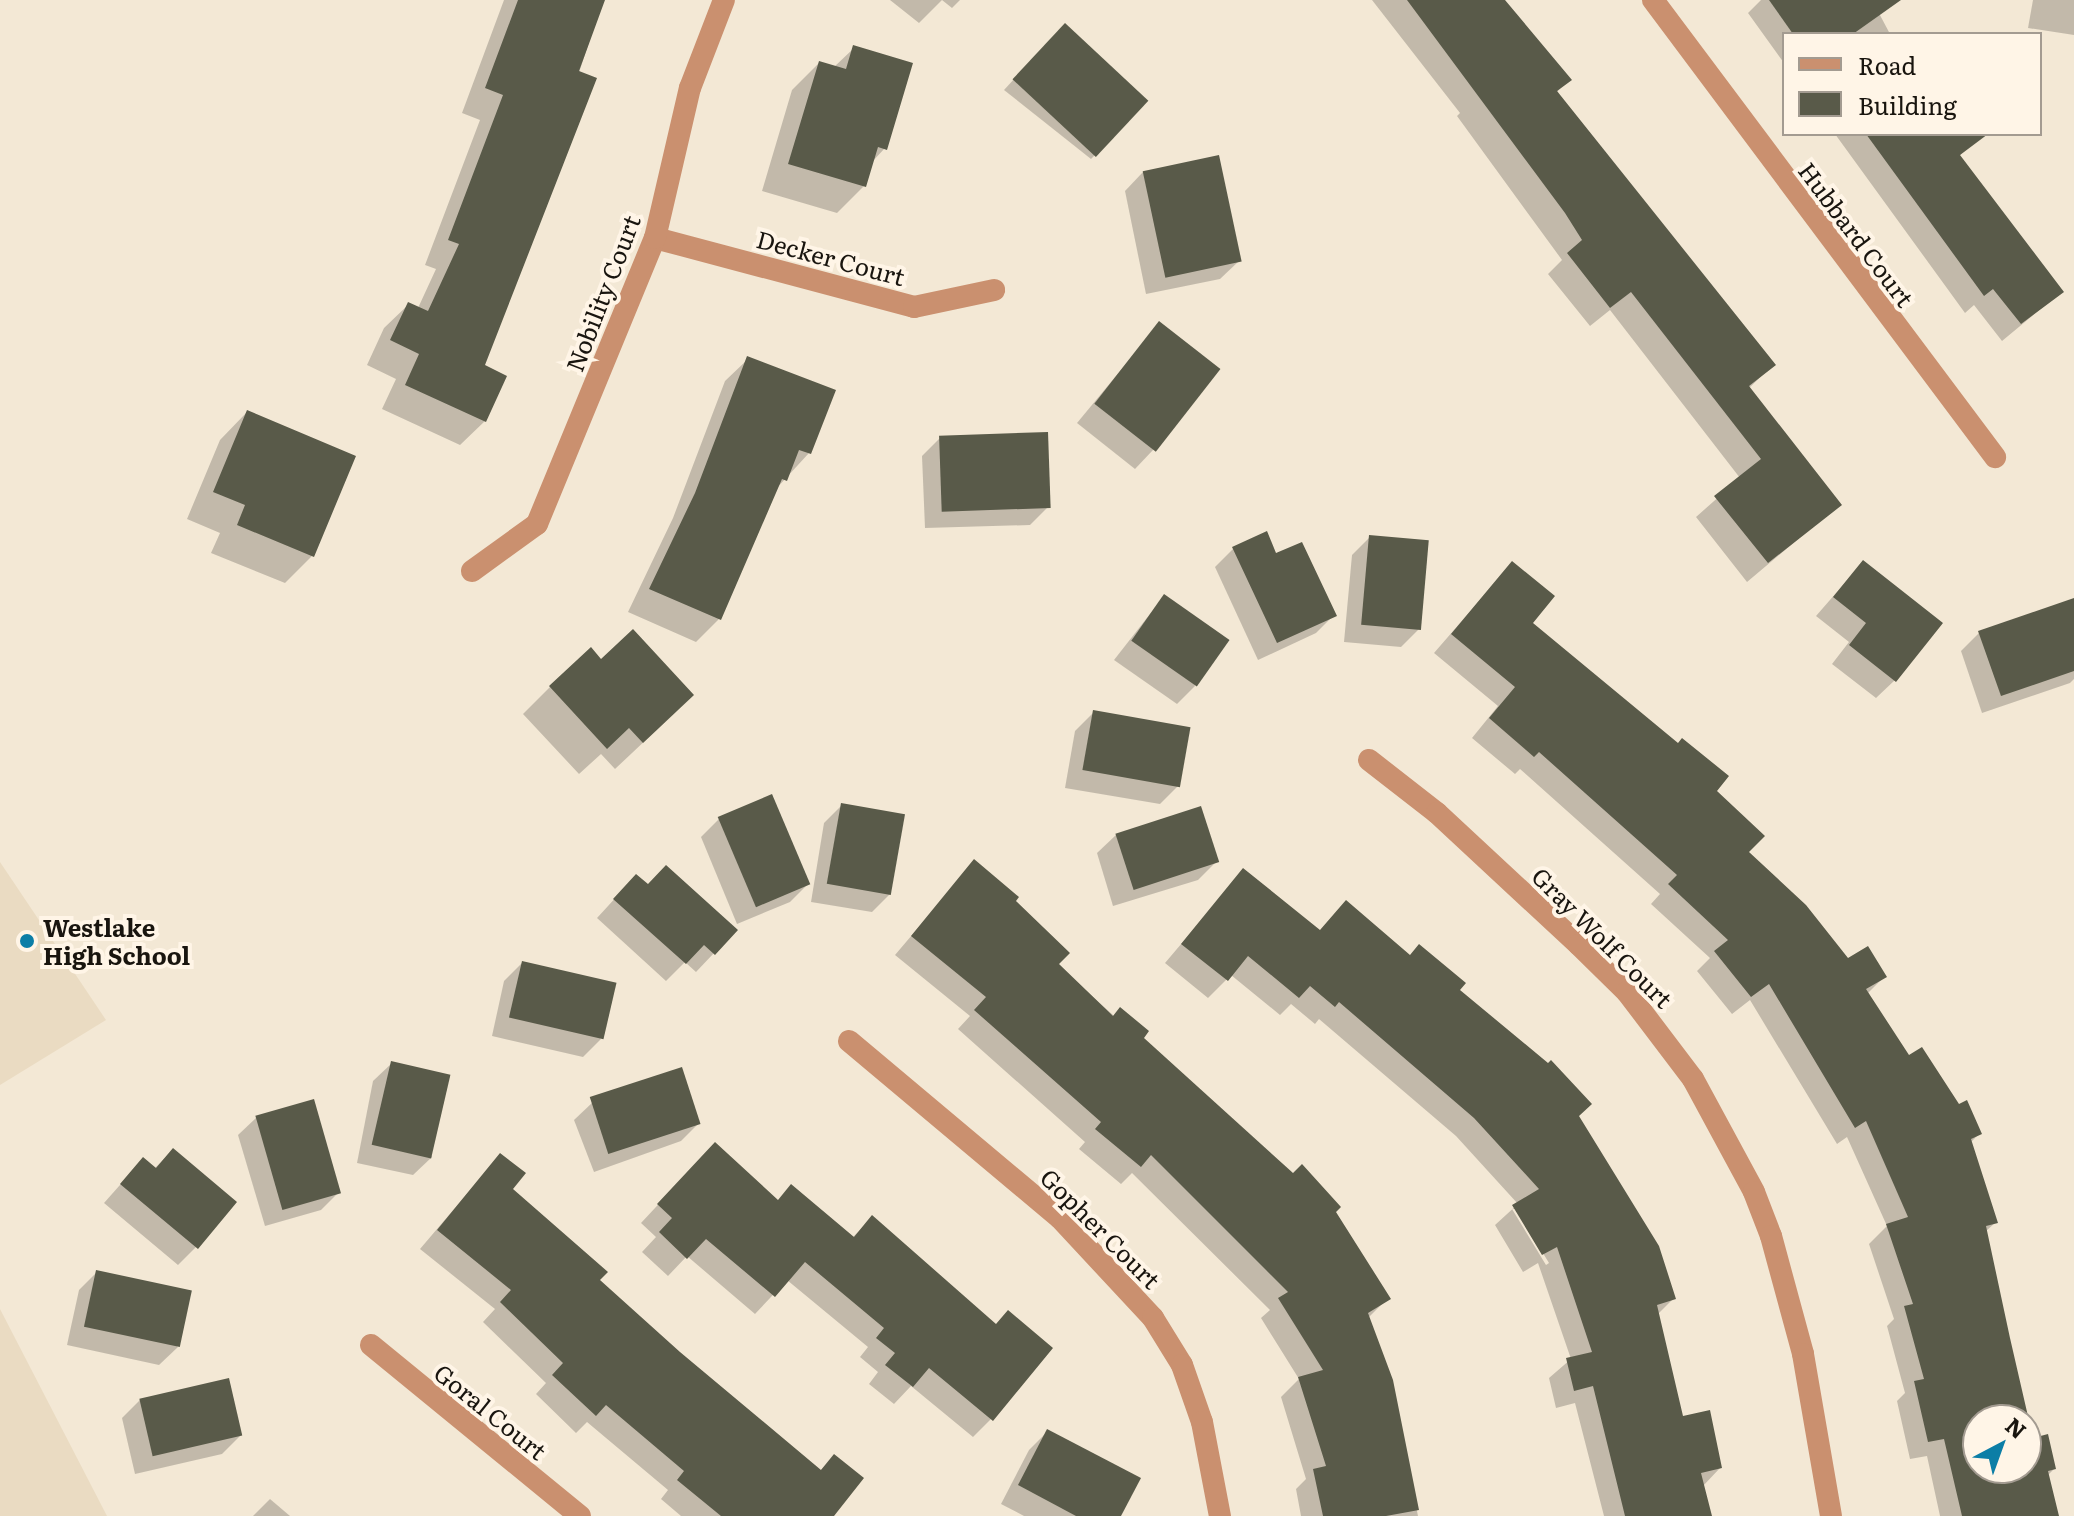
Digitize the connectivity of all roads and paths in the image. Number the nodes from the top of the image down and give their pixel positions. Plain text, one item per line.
1 (724, 0) edge
2 (1653, 0) edge
3 (655, 238) junction
4 (994, 290) dead end
5 (1995, 457) dead end
6 (472, 571) dead end
7 (1369, 760) dead end
8 (849, 1041) dead end
9 (371, 1345) dead end
10 (580, 1516) edge
11 (1220, 1516) edge
12 (1831, 1516) edge

1 - 3 street, Nobility Court
2 - 5 street, Hubbard Court
3 - 4 street, Decker Court
3 - 6 street, Nobility Court
7 - 12 street, Gray Wolf Court
8 - 11 street, Gopher Court
9 - 10 street, Goral Court

